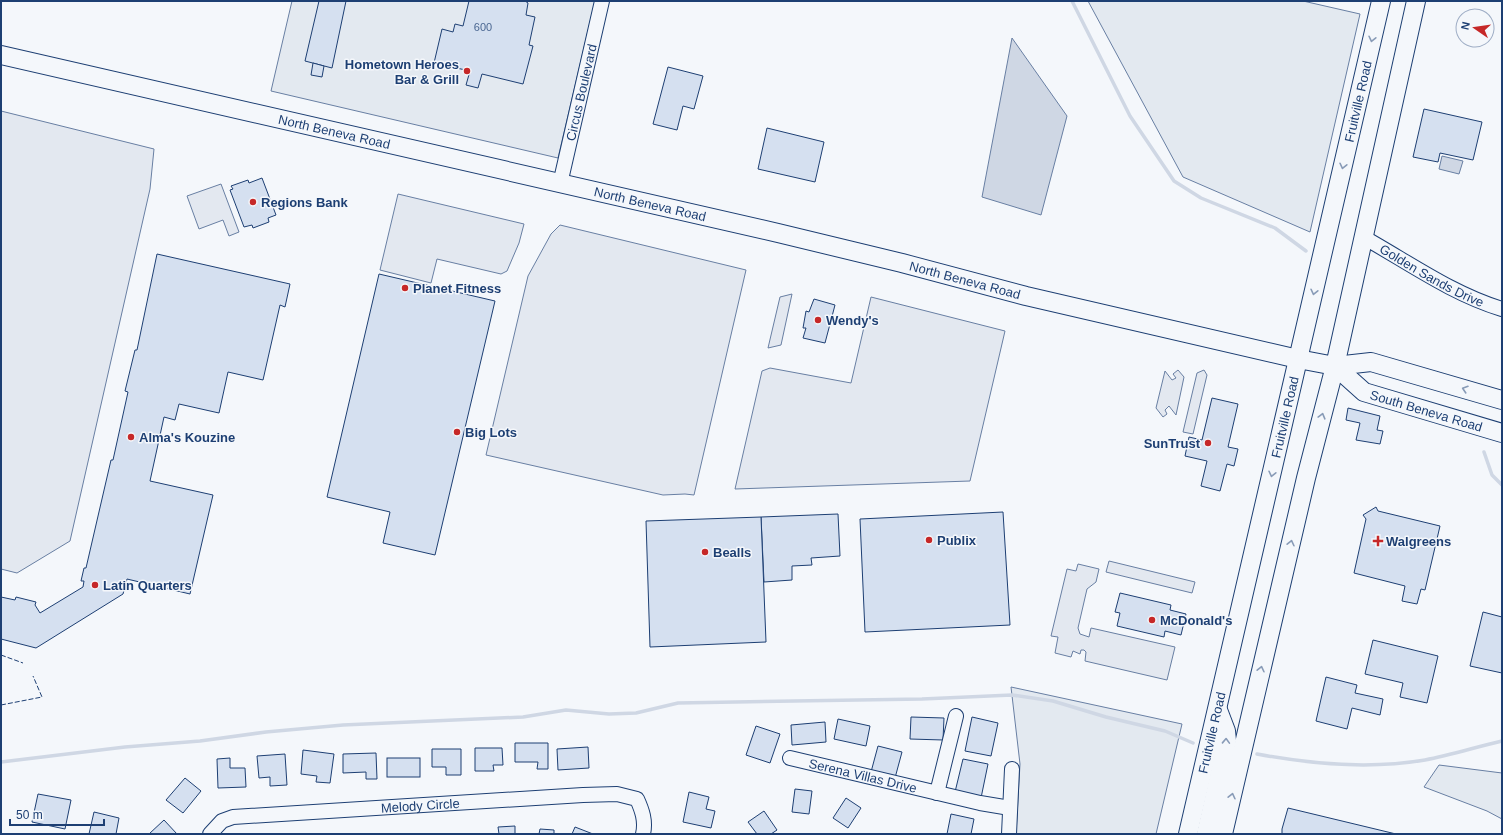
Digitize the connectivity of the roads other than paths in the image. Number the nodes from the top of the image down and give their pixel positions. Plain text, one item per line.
1 (602, 1) edge
2 (1381, 1) edge
3 (1416, 1) edge
4 (1, 55) edge
5 (560, 184) junction
6 (1363, 237) junction
7 (1502, 309) edge
8 (1298, 359) junction
9 (1335, 366) junction
10 (1502, 400) edge
11 (1502, 432) edge
12 (1218, 710) junction
13 (956, 716) dead end
14 (790, 758) dead end
15 (1012, 769) dead end
16 (937, 793) junction
17 (1010, 808) junction
18 (210, 834) edge
19 (643, 834) edge
20 (1009, 834) edge
21 (1188, 834) edge
22 (1206, 834) edge
23 (1224, 834) edge

1 - 5 street, Circus Boulevard
2 -> 8 main road, Fruitville Road
3 - 6 main road
4 - 5 main road, North Beneva Road
5 - 8 main road, North Beneva Road
6 - 7 street, Golden Sands Drive
6 - 9 main road
8 - 9 main road
8 -> 12 main road, Fruitville Road
10 -> 9 main road
9 - 11 main road, South Beneva Road
23 -> 9 main road
12 - 21 main road, Fruitville Road
22 -> 12 main road
13 - 16 street
14 - 16 street, Serena Villas Drive
15 - 17 street
16 - 17 street, Serena Villas Drive
17 - 20 street
18 - 19 street, Melody Circle

